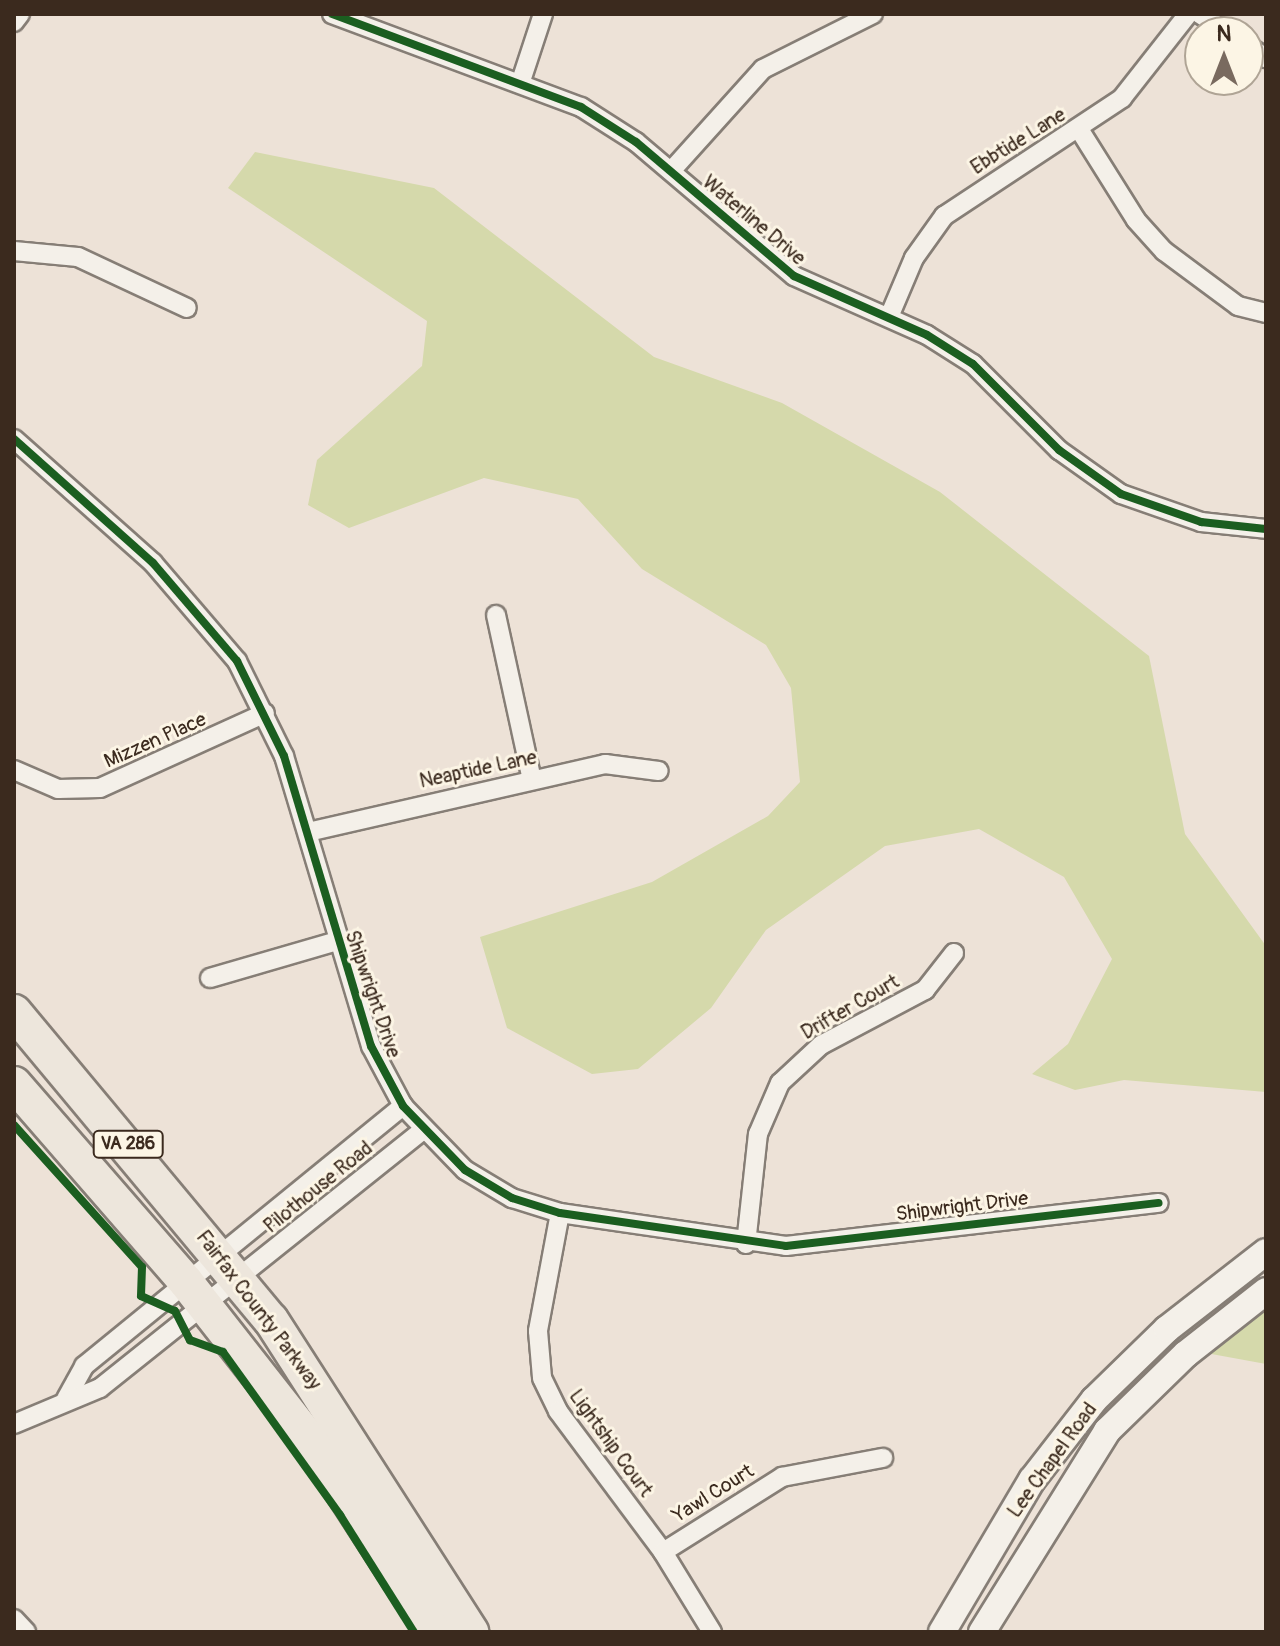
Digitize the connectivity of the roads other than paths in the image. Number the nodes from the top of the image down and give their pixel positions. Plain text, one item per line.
1 (20, 14) edge
2 (332, 14) edge
3 (543, 14) edge
4 (873, 14) edge
5 (1188, 14) edge
6 (14, 22) edge
7 (521, 81) junction
8 (1079, 129) junction
9 (671, 171) junction
10 (14, 251) edge
11 (187, 308) dead end
12 (1266, 313) edge
13 (889, 317) junction
14 (14, 439) edge
15 (1266, 529) edge
16 (496, 615) dead end
17 (265, 713) junction
18 (14, 770) edge
19 (659, 771) dead end
20 (532, 780) junction
21 (308, 832) junction
22 (337, 941) junction
23 (954, 953) dead end
24 (210, 978) dead end
25 (14, 1012) edge
26 (14, 1084) edge
27 (403, 1106) junction
28 (423, 1130) junction
29 (1159, 1203) dead end
30 (560, 1213) junction
31 (746, 1244) junction
32 (1266, 1252) edge
33 (230, 1266) junction
34 (1266, 1291) edge
35 (196, 1294) junction
36 (1167, 1329) junction
37 (1186, 1354) junction
38 (66, 1399) junction
39 (14, 1424) edge
40 (883, 1458) dead end
41 (663, 1552) junction
42 (14, 1619) edge
43 (26, 1632) edge
44 (434, 1632) edge
45 (471, 1632) edge
46 (712, 1632) edge
47 (942, 1632) edge
48 (982, 1632) edge

1 - 6 street
2 - 7 street, Waterline Drive
3 - 7 street
4 - 9 street
5 - 8 street, Ebbtide Lane
7 - 9 street, Waterline Drive
8 - 12 street
8 - 13 street, Ebbtide Lane
9 - 13 street, Waterline Drive
10 - 11 street
13 - 15 street, Waterline Drive
14 - 17 street, Shipwright Drive
16 - 20 street
17 - 18 street, Mizzen Place
17 - 21 street, Shipwright Drive
19 - 20 street, Neaptide Lane
20 - 21 street, Neaptide Lane
21 - 22 street, Shipwright Drive
22 - 24 street
22 - 27 street, Shipwright Drive
23 - 31 street, Drifter Court
25 - 33 highway, Fairfax County Parkway / VA 286
26 - 35 highway, Fairfax County Parkway / VA 286
27 - 28 street, Shipwright Drive
27 - 33 street, Pilothouse Road
28 - 30 street, Shipwright Drive
28 - 33 street, Pilothouse Road
29 - 31 street, Shipwright Drive
30 - 31 street, Shipwright Drive
30 - 41 street, Lightship Court
32 - 36 main road, Lee Chapel Road
33 - 35 street
33 - 35 street
33 - 45 highway, Fairfax County Parkway / VA 286
34 - 37 main road, Lee Chapel Road
35 - 38 street
35 - 38 street
35 - 44 highway, Fairfax County Parkway / VA 286
36 - 37 main road
36 - 47 main road, Lee Chapel Road
37 - 48 main road, Lee Chapel Road
38 - 39 street
40 - 41 street, Yawl Court
41 - 46 street, Lightship Court
42 - 43 street

